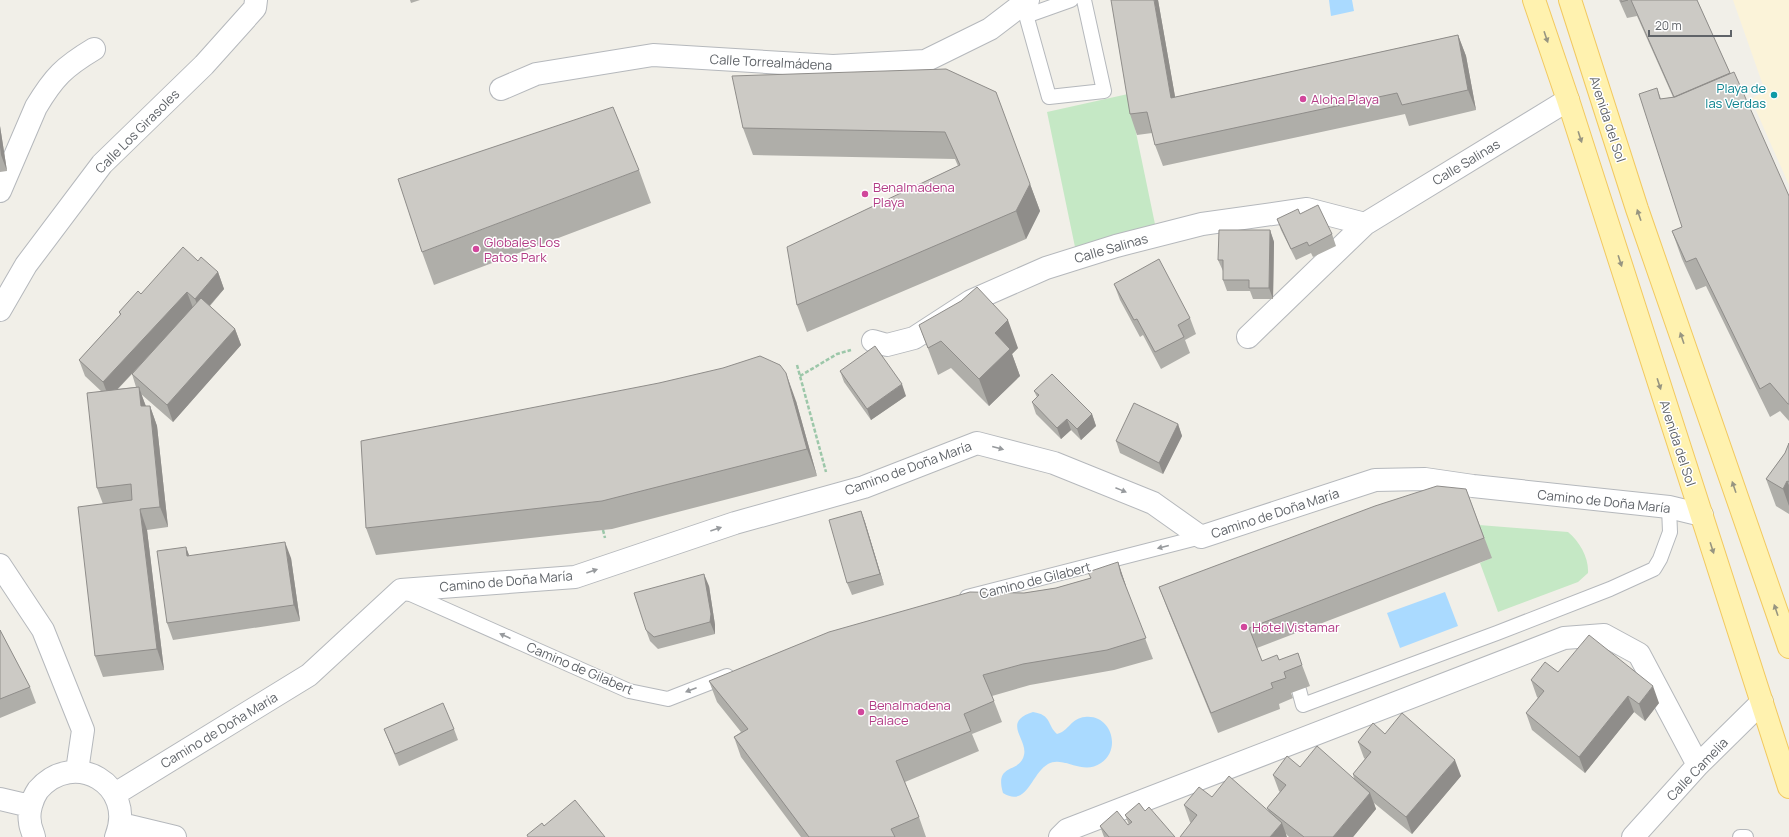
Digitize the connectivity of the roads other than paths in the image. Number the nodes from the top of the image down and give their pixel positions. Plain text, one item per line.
1 (256, 0) edge
2 (1070, 0) edge
3 (1084, 0) edge
4 (1534, 0) edge
5 (1570, 0) edge
6 (1026, 7) edge
7 (94, 49) dead end
8 (501, 89) dead end
9 (1568, 100) junction
10 (0, 191) edge
11 (1365, 224) junction
12 (0, 310) edge
13 (1248, 337) dead end
14 (875, 342) road end
15 (1669, 507) junction
16 (1702, 515) junction
17 (1201, 537) junction
18 (0, 565) edge
19 (401, 590) junction
20 (953, 600) edge
21 (1789, 647) edge
22 (740, 671) edge
23 (1299, 690) edge
24 (1762, 702) junction
25 (1698, 766) junction
26 (77, 771) junction
27 (1789, 787) edge
28 (115, 794) junction
29 (0, 799) edge
30 (30, 806) junction
31 (119, 830) edge
32 (34, 837) edge
33 (175, 837) edge
34 (1060, 837) edge
35 (1633, 837) edge
36 (1740, 837) edge
37 (1746, 837) edge

1 - 12 street, Calle Los Girasoles
2 - 6 lane
3 - 6 lane
4 -> 9 main road, Avenida del Sol
21 -> 5 main road, Avenida del Sol
6 - 8 street, Calle Torrealmádena
7 - 10 street
9 - 11 street, Calle Salinas
9 -> 16 main road, Avenida del Sol
11 - 13 street, Calle Salinas
11 - 14 street, Calle Salinas
15 - 16 street, Camino de Doña María
15 - 17 street, Camino de Doña María
15 - 23 lane
16 -> 24 main road, Avenida del Sol
19 -> 17 street, Camino de Doña María
17 -> 20 lane, Camino de Gilabert
18 - 26 street
22 -> 19 lane, Camino de Gilabert
19 - 28 street, Camino de Doña María
24 - 25 street, Calle Camelia
24 - 27 main road, Avenida del Sol
25 - 34 street
25 - 35 street, Calle Camelia
26 - 28 street
26 - 30 street
28 - 31 street
29 - 30 street
30 - 32 street
31 - 33 street
36 - 37 lane

